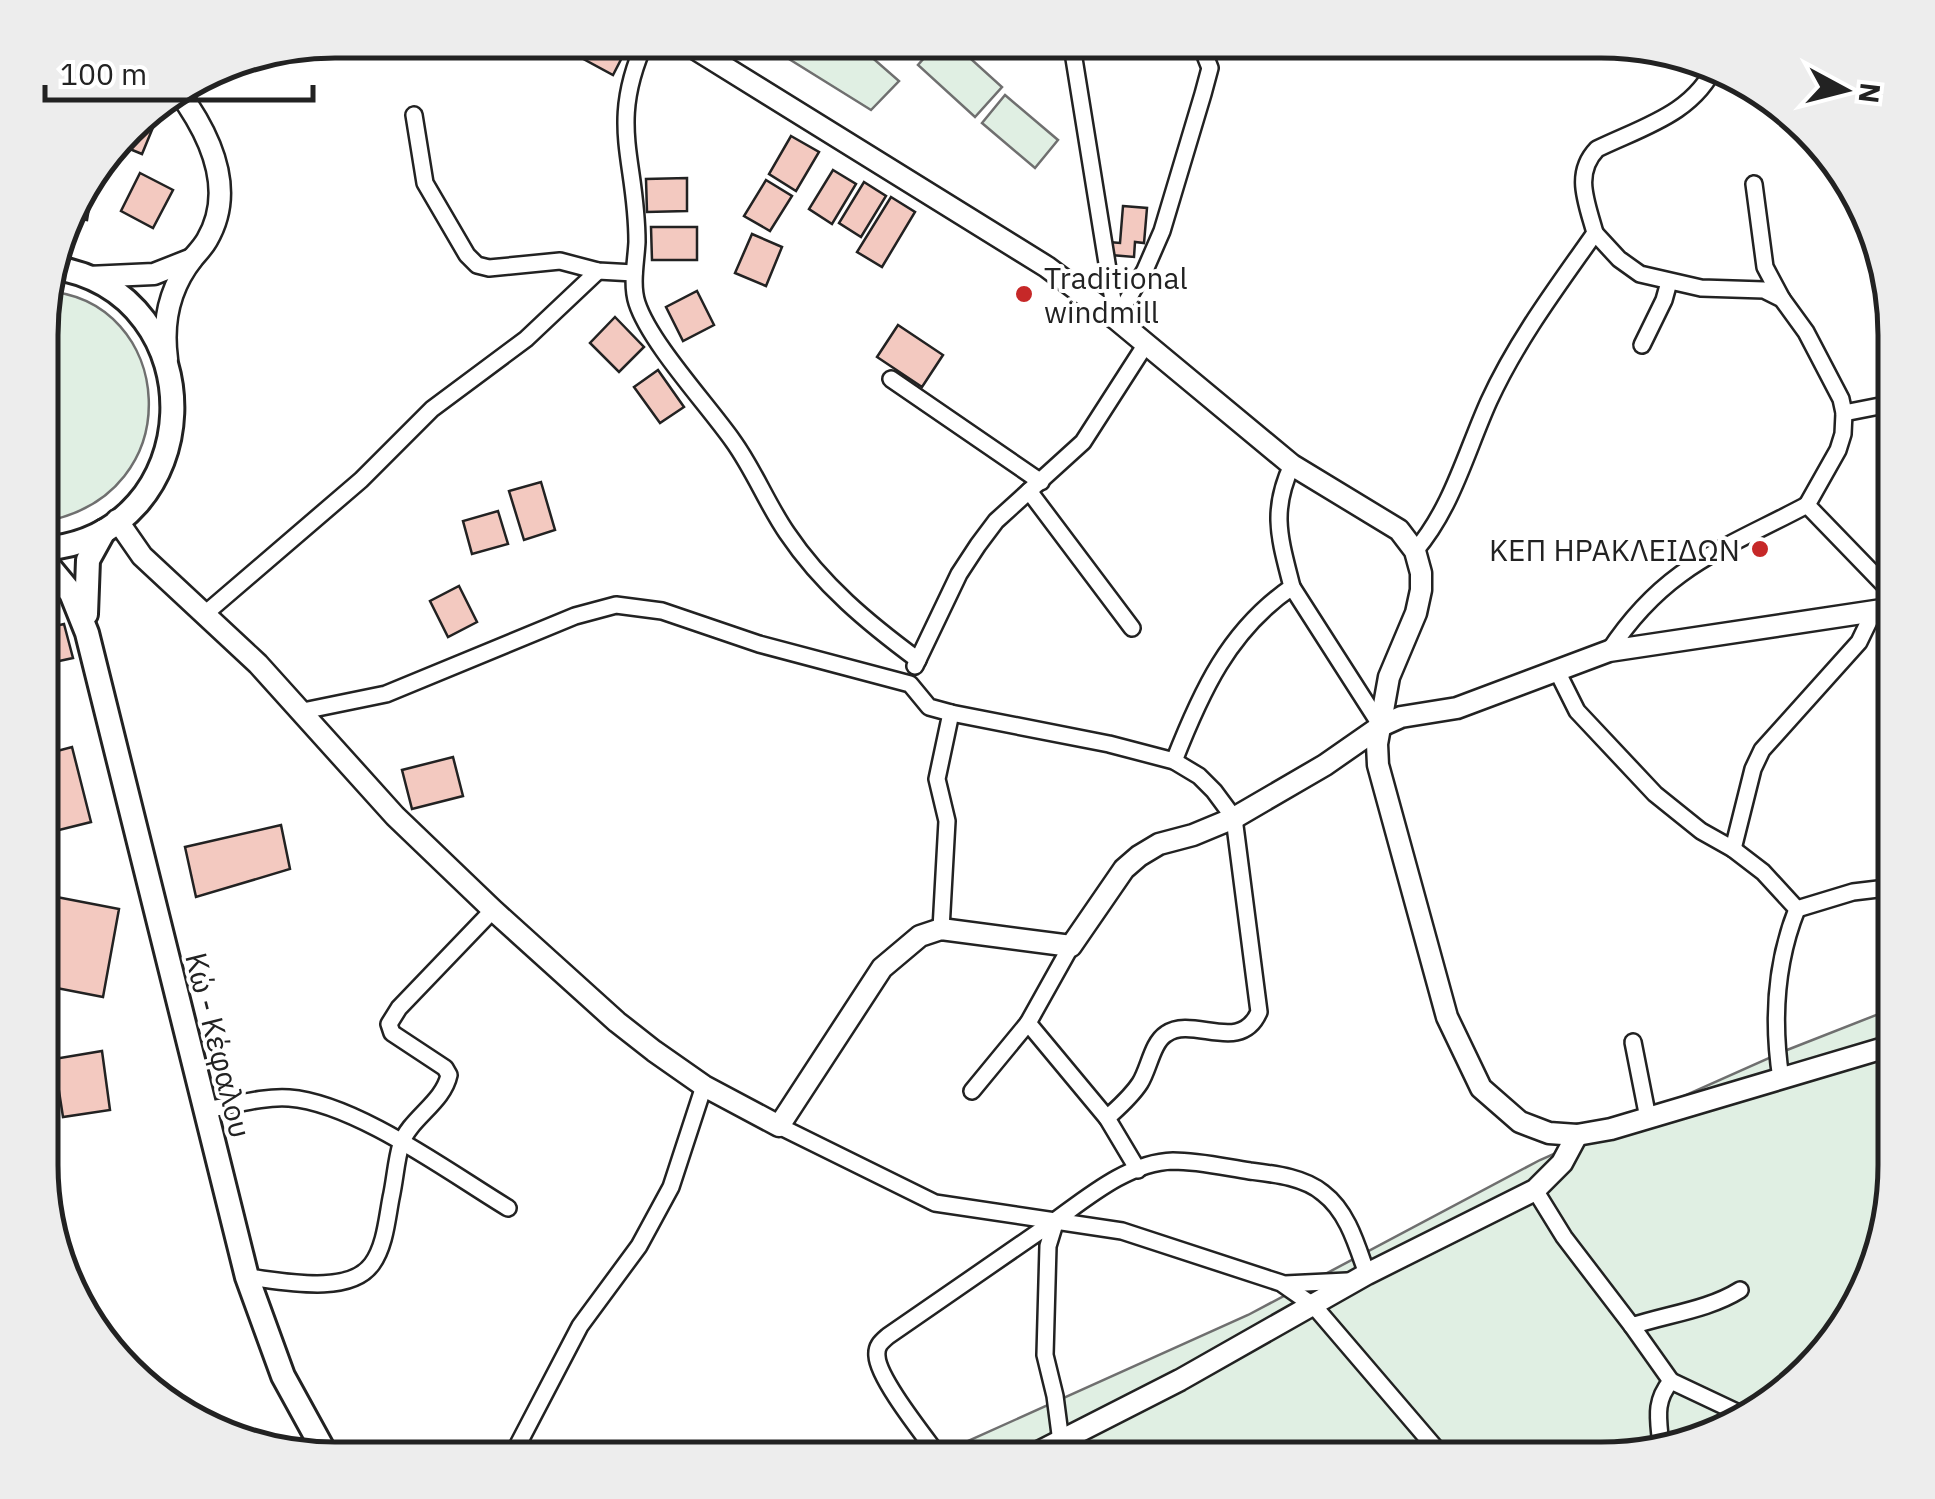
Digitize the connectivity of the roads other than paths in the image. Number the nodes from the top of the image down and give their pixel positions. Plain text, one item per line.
1 (639, 58) edge
2 (710, 58) edge
3 (1074, 58) edge
4 (1206, 58) edge
5 (1212, 58) edge
6 (1210, 68) junction
7 (1707, 79) edge
8 (185, 102) edge
9 (414, 115) dead end
10 (1754, 184) dead end
11 (1595, 232) junction
12 (192, 259) junction
13 (66, 269) edge
14 (598, 271) junction
15 (634, 273) junction
16 (88, 276) junction
17 (1668, 282) junction
18 (1782, 299) junction
19 (1116, 319) junction
20 (1146, 344) junction
21 (1642, 345) dead end
22 (169, 369) junction
23 (891, 379) dead end
24 (1878, 406) edge
25 (1844, 412) junction
26 (1292, 465) junction
27 (1035, 486) junction
28 (1808, 505) junction
29 (110, 525) junction
30 (58, 546) edge
31 (1415, 551) junction
32 (58, 577) edge
33 (1878, 578) edge
34 (1292, 587) junction
35 (1878, 612) edge
36 (1873, 613) junction
37 (206, 614) junction
38 (1132, 628) dead end
39 (87, 633) junction
40 (1610, 651) junction
41 (918, 660) junction
42 (1556, 669) junction
43 (910, 684) junction
44 (303, 711) junction
45 (952, 713) junction
46 (1381, 726) junction
47 (1174, 761) junction
48 (1234, 818) junction
49 (1733, 848) junction
50 (1877, 889) edge
51 (1798, 909) junction
52 (494, 910) junction
53 (941, 929) junction
54 (1071, 946) junction
55 (1028, 1023) junction
56 (1633, 1042) dead end
57 (1877, 1050) edge
58 (1782, 1079) junction
59 (704, 1086) junction
60 (972, 1091) dead end
61 (205, 1110) junction
62 (1107, 1118) junction
63 (1648, 1118) junction
64 (779, 1126) junction
65 (1577, 1135) junction
66 (401, 1143) junction
67 (1138, 1170) junction
68 (1535, 1190) junction
69 (508, 1208) dead end
70 (1056, 1220) junction
71 (1362, 1276) junction
72 (248, 1277) junction
73 (1281, 1284) junction
74 (1740, 1290) dead end
75 (1314, 1306) junction
76 (1632, 1326) junction
77 (1672, 1380) junction
78 (1730, 1409) edge
79 (1660, 1435) edge
80 (319, 1441) edge
81 (520, 1441) edge
82 (929, 1441) edge
83 (1063, 1442) edge
84 (1079, 1442) edge
85 (1430, 1442) edge

1 - 15 street
2 - 19 street
3 - 19 street
4 - 6 street
5 - 6 street
6 - 19 street
7 - 11 street
8 - 12 street
9 - 14 street
10 - 18 street
11 - 17 street
11 - 31 street
12 - 16 street
12 - 22 street
13 - 16 main road
14 - 15 street
14 - 37 street
15 - 41 street
16 - 22 main road
17 - 18 street
17 - 21 street
18 - 25 street
19 - 20 street
20 - 26 street
20 - 27 street
22 - 29 main road
23 - 27 street
24 - 25 street
25 - 28 street
26 - 31 street
26 - 34 street
27 - 38 street
27 - 41 street
28 - 33 street
28 - 40 street
29 - 30 main road
29 - 37 street
29 - 39 main road, Κώ - Κέφαλου
31 - 46 street
32 - 39 main road, Κώ - Κέφαλου
34 - 46 street
34 - 47 street
35 - 36 street
36 - 40 street
36 - 49 street
37 - 44 street
39 - 61 main road, Κώ - Κέφαλου
40 - 42 street
41 - 43 street
42 - 46 street
42 - 49 street
43 - 44 street
43 - 45 street
44 - 52 street
45 - 47 street
45 - 53 street
46 - 48 street
46 - 65 street
47 - 48 street
48 - 54 street
48 - 62 street
49 - 51 street
50 - 51 street
51 - 58 street
52 - 59 street
52 - 66 street
53 - 54 street
53 - 64 street
54 - 55 street
55 - 60 street
55 - 62 street
56 - 63 street
57 - 58 street
58 - 63 street
59 - 64 street
59 - 81 street
61 - 66 street
61 - 72 main road, Κώ - Κέφαλου
62 - 67 street
63 - 65 street
64 - 70 street
65 - 68 street
66 - 69 street
66 - 72 street
67 - 70 street
67 - 71 street
68 - 71 street
68 - 76 street
70 - 73 street
70 - 82 street
70 - 83 street
71 - 73 street
71 - 75 street
72 - 80 main road, Κώ - Κέφαλου
73 - 75 street
74 - 76 street
75 - 84 street
75 - 85 street
76 - 77 street
77 - 78 street
77 - 79 street

